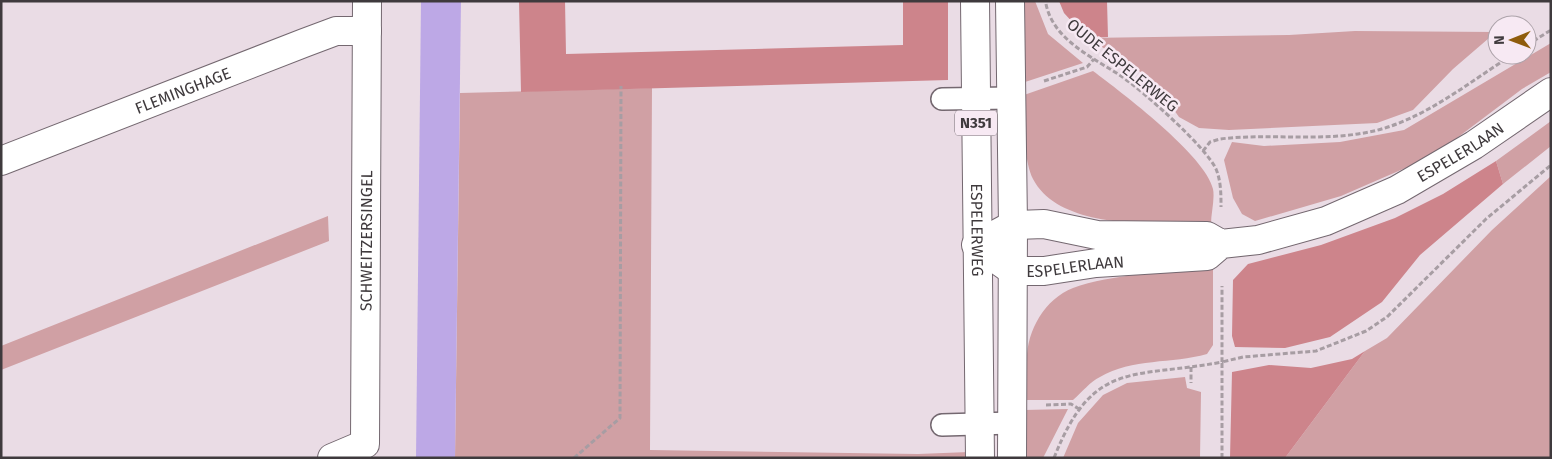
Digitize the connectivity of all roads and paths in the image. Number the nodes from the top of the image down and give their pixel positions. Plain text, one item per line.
1 (367, 1) edge
2 (975, 1) edge
3 (1010, 1) edge
4 (1045, 1) edge
5 (1551, 30) edge
6 (367, 31) junction
7 (1537, 39) edge
8 (1094, 59) junction
9 (1496, 65) edge
10 (1041, 82) dead end
11 (621, 86) dead end
12 (1551, 92) edge
13 (1010, 98) junction
14 (942, 99) dead end
15 (975, 99) junction
16 (1203, 151) junction
17 (1, 161) edge
18 (1551, 165) edge
19 (1221, 194) dead end
20 (1013, 225) junction
21 (1222, 244) junction
22 (976, 245) junction
23 (1013, 271) junction
24 (1222, 284) dead end
25 (1222, 362) junction
26 (1191, 367) junction
27 (1191, 383) dead end
28 (1071, 404) dead end
29 (1079, 410) junction
30 (1012, 423) junction
31 (979, 424) junction
32 (942, 425) dead end
33 (332, 458) edge
34 (574, 458) edge
35 (980, 458) edge
36 (1012, 458) edge
37 (1054, 458) edge
38 (1222, 458) edge

1 - 6 main road, SCHWEITZERSINGEL
2 - 15 main road, ESPELERWEG / N351
3 - 13 main road, N351
4 - 8 path, OUDE ESPELERWEG
5 - 7 path
6 - 17 main road, FLEMINGHAGE
6 - 33 main road, SCHWEITZERSINGEL
8 - 10 path
8 - 16 path, OUDE ESPELERWEG
9 - 16 path
11 - 34 path
12 - 21 main road, ESPELERLAAN
13 - 15 lane
13 - 20 main road, N351
14 - 15 lane
15 - 22 main road, ESPELERWEG / N351
16 - 19 path, OUDE ESPELERWEG
18 - 25 path
20 - 21 main road, ESPELERLAAN
20 - 22 main road, ESPELERLAAN
20 - 23 main road, N351
21 - 23 main road, ESPELERLAAN
22 - 23 main road, ESPELERLAAN
22 - 31 main road, ESPELERWEG / N351
23 - 30 main road, N351
24 - 25 path
25 - 26 path
25 - 38 path
26 - 27 path
26 - 29 path
28 - 29 path
29 - 37 path
30 - 31 lane
30 - 36 main road, N351
31 - 32 lane
31 - 35 main road, ESPELERWEG / N351

